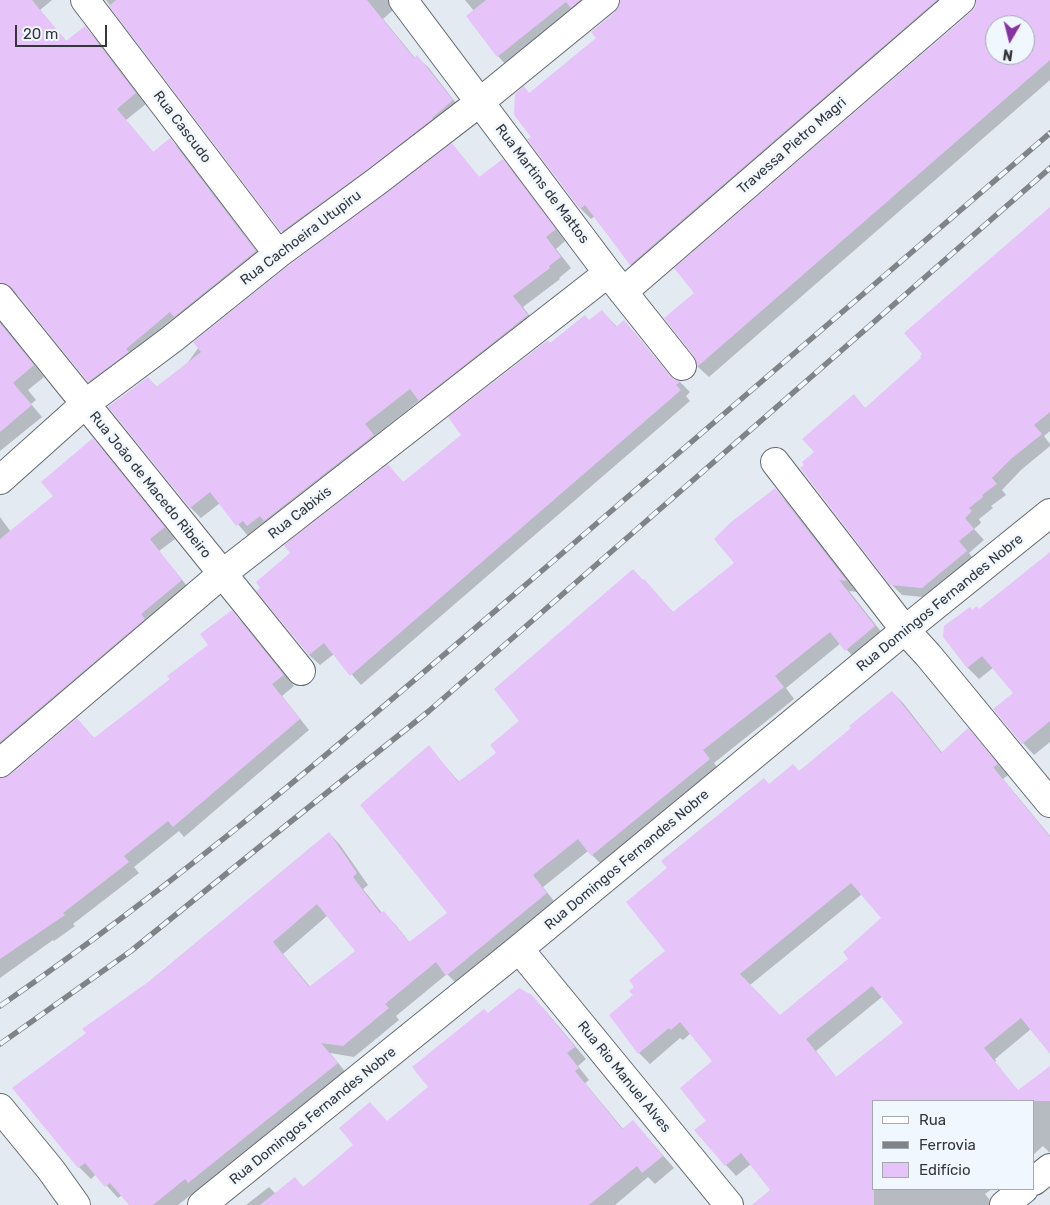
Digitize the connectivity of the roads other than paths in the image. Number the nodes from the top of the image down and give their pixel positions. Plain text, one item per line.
1 (85, 0) edge
2 (403, 0) edge
3 (605, 0) edge
4 (961, 0) edge
5 (480, 102) junction
6 (278, 254) junction
7 (616, 282) junction
8 (0, 298) edge
9 (682, 366) dead end
10 (85, 404) junction
11 (775, 462) dead end
12 (0, 480) edge
13 (1050, 513) edge
14 (222, 574) junction
15 (905, 630) junction
16 (301, 671) dead end
17 (0, 763) edge
18 (1050, 803) edge
19 (519, 949) junction
20 (0, 1108) edge
21 (1050, 1168) edge
22 (1035, 1180) edge
23 (1023, 1190) edge
24 (76, 1205) edge
25 (202, 1205) edge
26 (728, 1205) edge
27 (1004, 1205) edge

1 - 6 street, Rua Cascudo
2 - 5 street, Rua Martins de Mattos
3 - 5 street, Rua Cachoeira Utupiru
4 - 7 street, Travessa Pietro Magri
5 - 6 street, Rua Cachoeira Utupiru
5 - 7 street, Rua Martins de Mattos
6 - 10 street, Rua Cachoeira Utupiru
7 - 9 street, Rua Martins de Mattos
7 - 14 street, Rua Cabixis
8 - 10 street, Rua João de Macedo Ribeiro
10 - 12 street, Rua Cachoeira Utupiru
10 - 14 street, Rua João de Macedo Ribeiro
11 - 15 street
13 - 15 street, Rua Domingos Fernandes Nobre
14 - 16 street, Rua João de Macedo Ribeiro
14 - 17 street, Rua Cabixis
15 - 18 street
15 - 19 street, Rua Domingos Fernandes Nobre
19 - 25 street, Rua Domingos Fernandes Nobre
19 - 26 street, Rua Rio Manuel Alves
20 - 24 street
21 - 22 street
23 - 27 street

